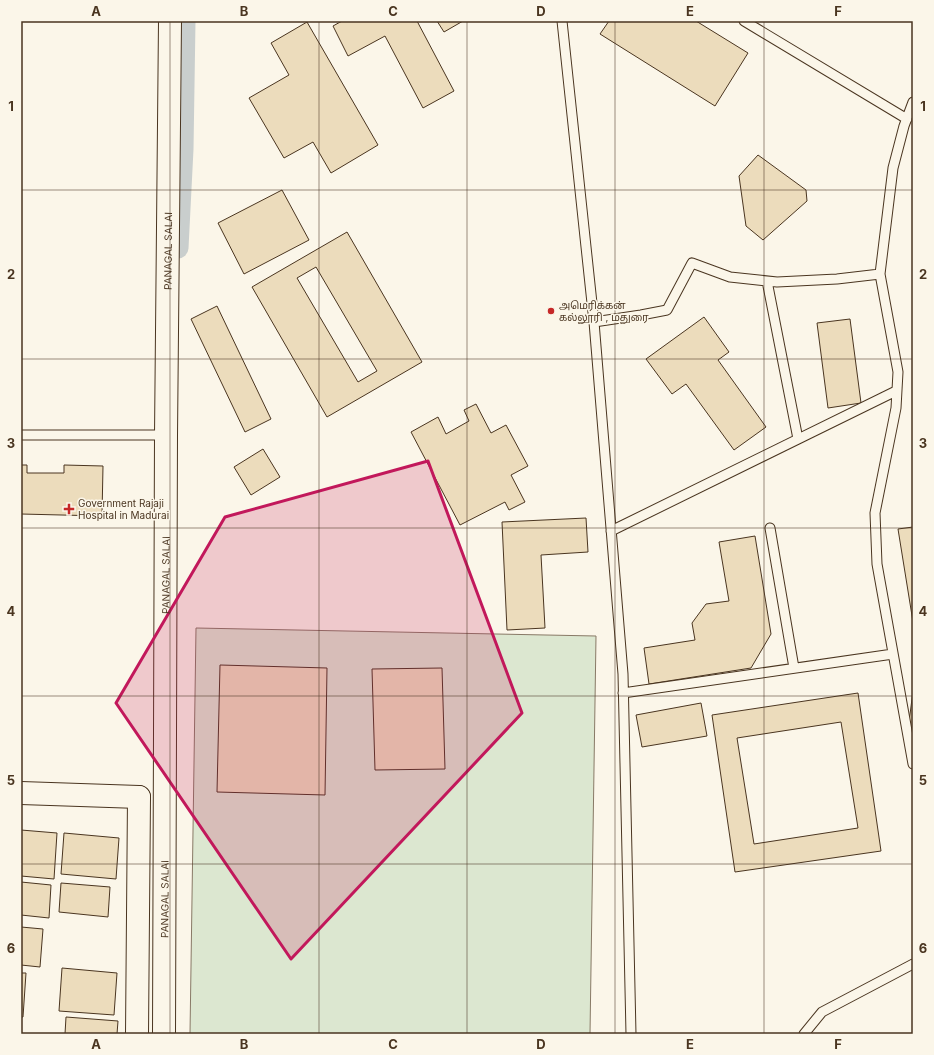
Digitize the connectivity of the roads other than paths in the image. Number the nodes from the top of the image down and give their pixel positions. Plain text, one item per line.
1 (170, 21) edge
2 (562, 21) edge
3 (744, 21) edge
4 (913, 102) edge
5 (907, 119) junction
6 (880, 274) junction
7 (767, 281) junction
8 (594, 322) junction
9 (896, 391) junction
10 (21, 435) edge
11 (166, 435) junction
12 (798, 439) junction
13 (770, 528) dead end
14 (611, 531) junction
15 (893, 654) junction
16 (794, 668) junction
17 (623, 693) junction
18 (913, 764) edge
19 (21, 794) edge
20 (913, 964) edge
21 (137, 1034) edge
22 (164, 1034) edge
23 (631, 1034) edge
24 (804, 1034) edge

1 - 11 main road, PANAGAL SALAI
2 - 8 lane
3 - 5 lane
4 - 5 lane
5 - 6 lane
6 - 7 lane
6 - 9 lane
7 - 8 lane
7 - 12 lane
8 - 14 lane
9 - 12 lane
9 - 15 lane
10 - 11 lane
11 - 22 main road, PANAGAL SALAI
12 - 14 lane
13 - 16 lane
14 - 17 lane
15 - 16 lane
15 - 18 lane
16 - 17 lane
17 - 23 lane
19 - 21 main road
20 - 24 lane

